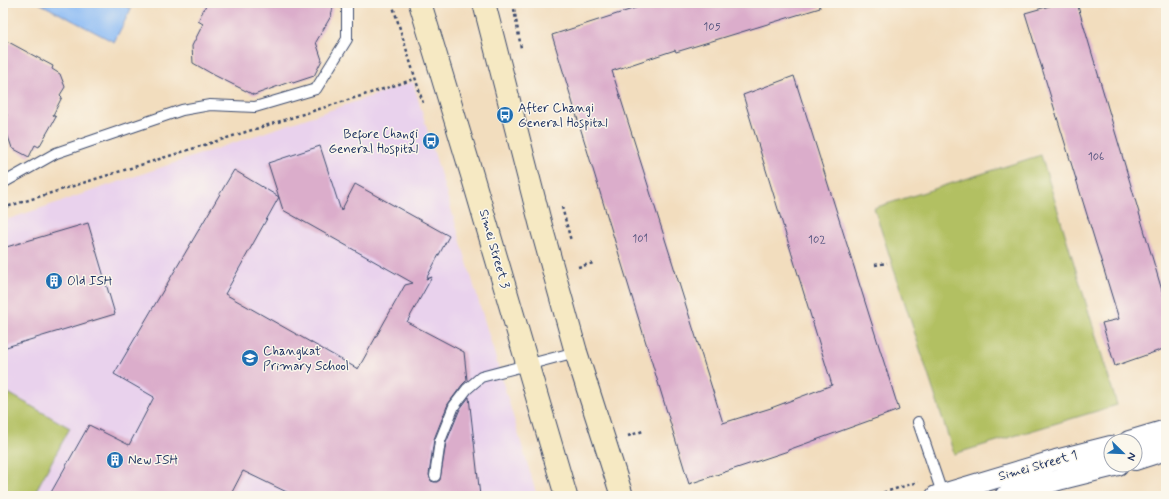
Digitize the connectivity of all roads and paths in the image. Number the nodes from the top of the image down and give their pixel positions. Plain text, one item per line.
1 (347, 3) edge
2 (392, 3) edge
3 (420, 3) edge
4 (484, 3) edge
5 (513, 3) edge
6 (522, 49) dead end
7 (415, 79) junction
8 (423, 103) dead end
9 (3, 183) edge
10 (562, 205) dead end
11 (3, 208) edge
12 (573, 247) dead end
13 (576, 261) dead end
14 (594, 263) dead end
15 (887, 263) dead end
16 (875, 266) dead end
17 (576, 352) junction
18 (527, 364) junction
19 (918, 422) dead end
20 (1166, 430) edge
21 (643, 431) dead end
22 (1143, 437) edge
23 (630, 443) dead end
24 (1103, 448) edge
25 (1166, 450) edge
26 (1143, 457) edge
27 (1103, 469) edge
28 (435, 476) dead end
29 (941, 495) edge
30 (566, 496) edge
31 (622, 496) edge
32 (1005, 496) edge

1 - 9 lane
2 - 7 path
3 - 18 main road, Simei Street 3
4 - 17 main road
5 - 6 path
7 - 8 path
7 - 11 path
10 - 12 path
13 - 14 path
15 - 16 path
17 - 18 lane
17 - 31 main road
18 - 28 lane
18 - 30 main road, Simei Street 3
19 - 29 lane, Simei Street 1
20 - 22 street
21 - 23 path
24 - 29 street, Simei Street 1
25 - 26 street
27 - 32 street, Simei Street 1

